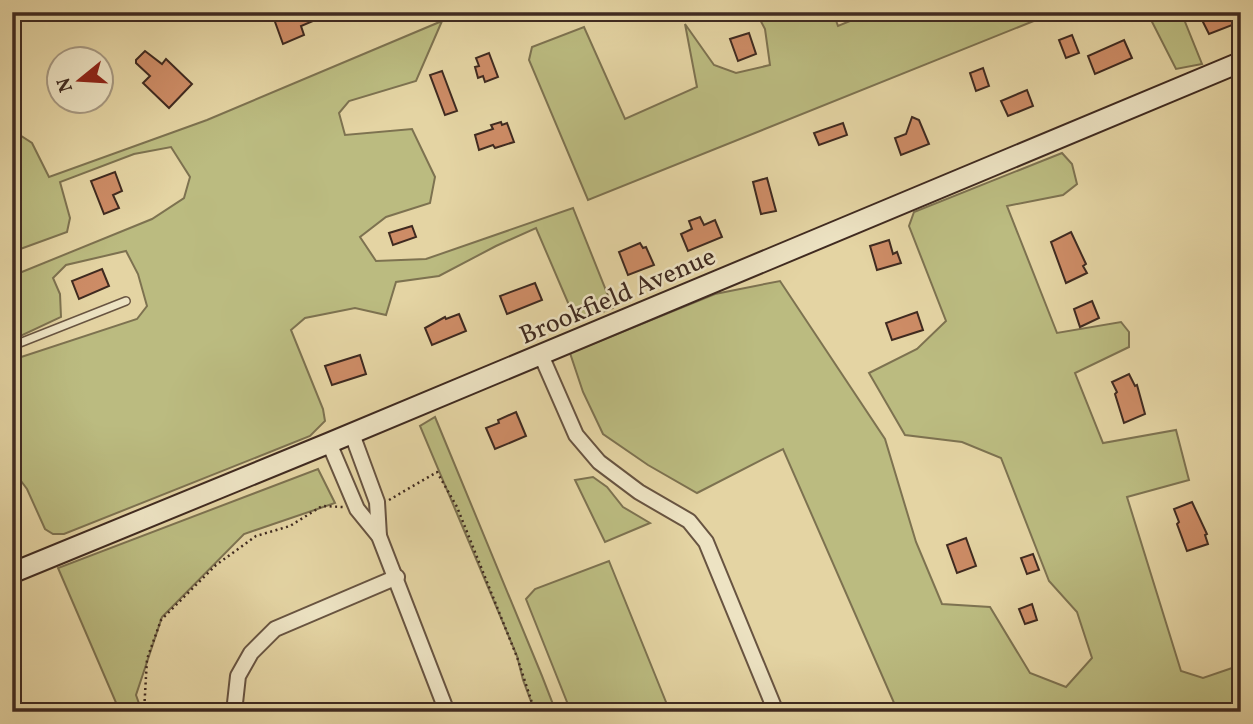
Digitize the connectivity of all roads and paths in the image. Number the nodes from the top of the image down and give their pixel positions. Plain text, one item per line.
1 (1241, 62) edge
2 (126, 301) dead end
3 (12, 346) edge
4 (541, 355) junction
5 (352, 434) junction
6 (329, 443) junction
7 (374, 492) junction
8 (388, 500) dead end
9 (349, 504) junction
10 (379, 536) junction
11 (12, 573) edge
12 (397, 577) junction
13 (144, 712) edge
14 (234, 712) edge
15 (447, 712) edge
16 (535, 712) edge
17 (776, 712) edge

1 - 4 main road, Brookfield Avenue
2 - 3 lane
4 - 5 main road, Brookfield Avenue
4 - 17 street
5 - 6 main road, Brookfield Avenue
5 - 7 street
6 - 9 street
6 - 11 main road, Brookfield Avenue
7 - 9 street
7 - 10 street
8 - 16 path
9 - 10 street
9 - 13 path
10 - 12 street
12 - 14 street
12 - 15 street

